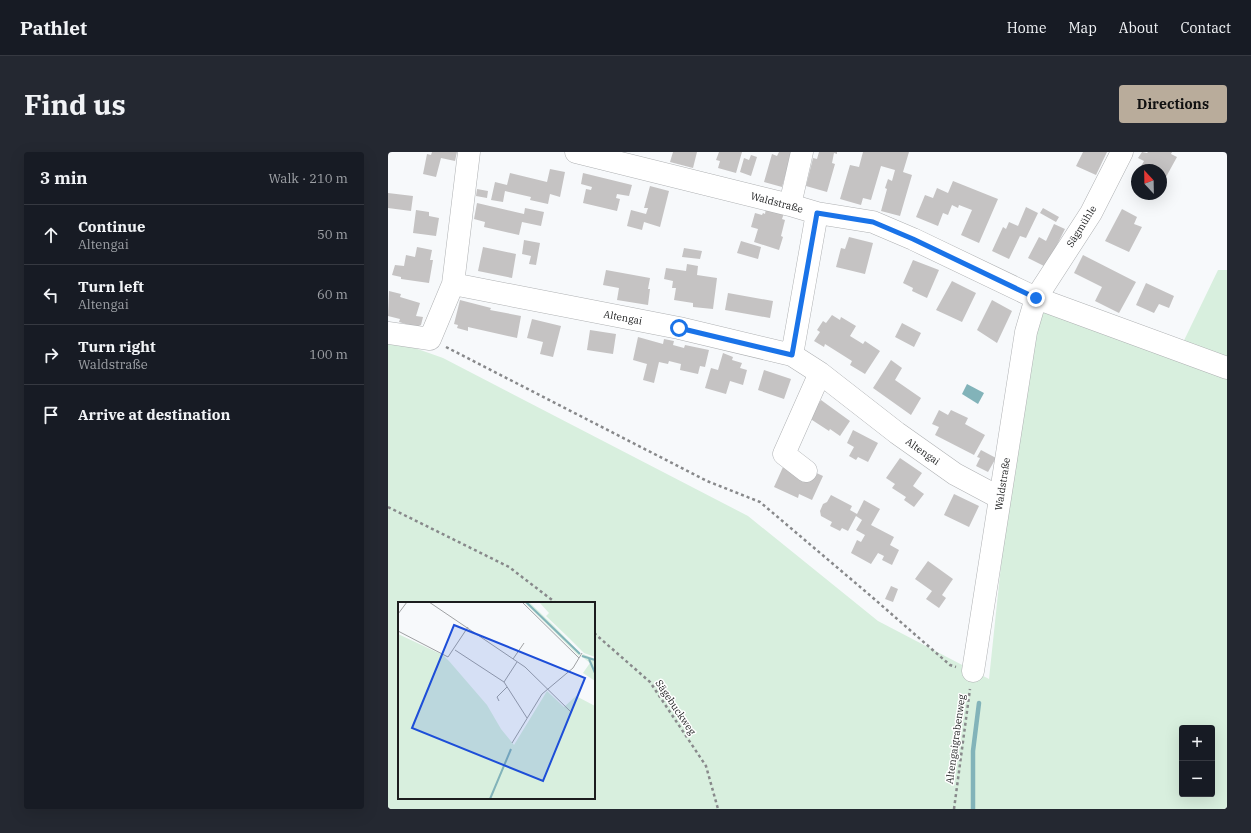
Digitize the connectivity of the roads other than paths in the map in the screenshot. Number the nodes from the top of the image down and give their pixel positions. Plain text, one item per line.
1 (469, 152) edge
2 (576, 152) edge
3 (802, 152) edge
4 (1122, 152) edge
5 (790, 205) junction
6 (817, 213) junction
7 (452, 284) junction
8 (1036, 298) junction
9 (388, 333) edge
10 (792, 355) junction
11 (1227, 368) edge
12 (820, 373) junction
13 (806, 471) dead end
14 (1000, 498) junction
15 (973, 671) road end

1 - 7 street
2 - 5 street, Waldstraße
3 - 5 street
4 - 8 street, Sägmühle
5 - 6 street, Waldstraße
6 - 8 street, Waldstraße
6 - 10 street
7 - 9 street
7 - 10 street, Altengai
8 - 11 street, Waldstraße
8 - 14 street, Waldstraße
10 - 12 street, Altengai
12 - 13 street
12 - 14 street, Altengai
14 - 15 street, Waldstraße

